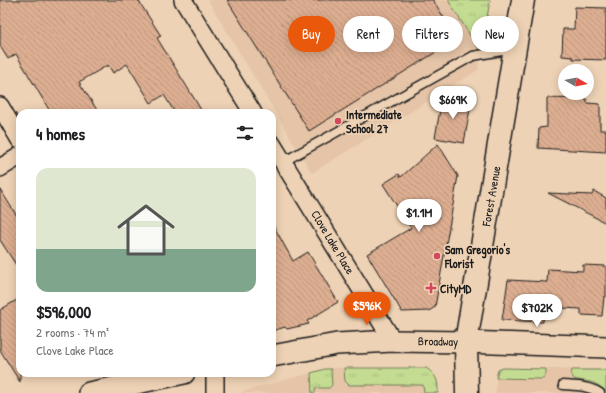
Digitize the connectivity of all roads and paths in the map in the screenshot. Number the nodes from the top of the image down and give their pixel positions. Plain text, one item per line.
1 (183, 0) edge
2 (523, 0) edge
3 (519, 28) edge
4 (498, 52) edge
5 (515, 52) edge
6 (0, 106) edge
7 (251, 109) edge
8 (16, 133) edge
9 (276, 151) edge
10 (16, 158) edge
11 (283, 162) junction
12 (0, 168) edge
13 (393, 341) junction
14 (466, 342) junction
15 (606, 347) edge
16 (276, 355) edge
17 (155, 377) edge
18 (215, 377) edge
19 (563, 385) dead end
20 (89, 393) edge
21 (215, 393) edge
22 (467, 393) edge
23 (600, 393) edge

1 - 7 street
2 - 3 main road, Forest Avenue
4 - 11 lane
5 - 14 main road, Forest Avenue
6 - 8 street
9 - 11 street, Clove Lake Place
10 - 12 street
11 - 13 street, Clove Lake Place
13 - 14 street, Broadway
13 - 16 street, Broadway
14 - 15 street, Broadway
14 - 22 main road, Forest Avenue
17 - 20 street
18 - 21 street
19 - 23 lane

